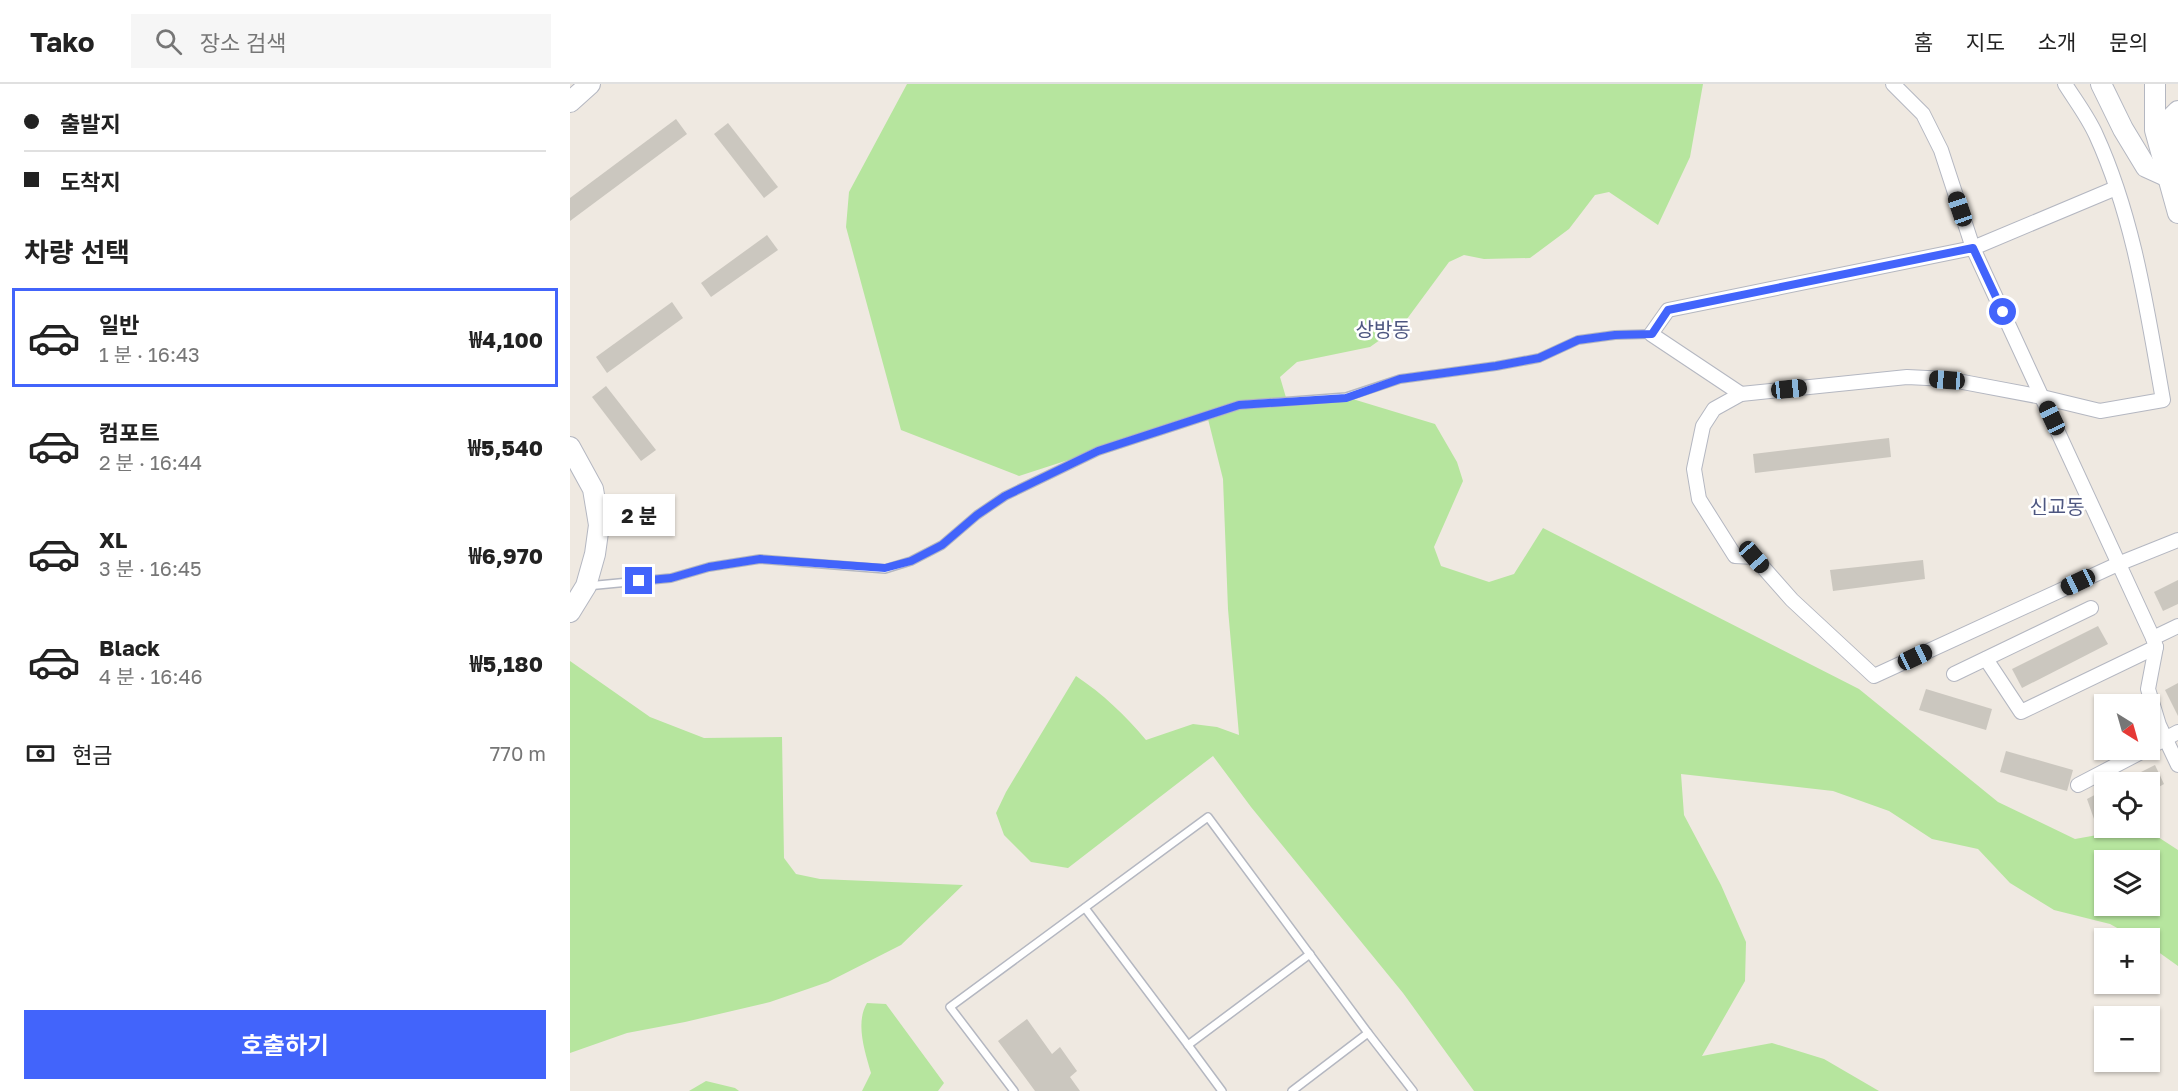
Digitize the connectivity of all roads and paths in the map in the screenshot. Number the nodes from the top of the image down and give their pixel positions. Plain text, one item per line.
1 (590, 84) edge
2 (1893, 84) edge
3 (2065, 84) edge
4 (2102, 84) edge
5 (2155, 84) edge
6 (570, 102) edge
7 (2178, 111) edge
8 (2168, 177) junction
9 (2116, 188) junction
10 (2178, 213) edge
11 (1973, 248) junction
12 (1652, 334) junction
13 (1741, 394) junction
14 (2042, 398) junction
15 (570, 447) edge
16 (2178, 540) edge
17 (2118, 564) junction
18 (586, 586) junction
19 (2091, 608) dead end
20 (570, 612) edge
21 (2177, 629) edge
22 (2154, 642) junction
23 (1986, 659) junction
24 (1954, 674) dead end
25 (2178, 732) edge
26 (2165, 740) junction
27 (2160, 742) edge
28 (2126, 760) edge
29 (2178, 765) edge
30 (2078, 785) dead end
31 (1085, 908) junction
32 (1310, 954) junction
33 (1368, 1033) junction
34 (1188, 1045) junction
35 (1014, 1091) edge
36 (1222, 1091) edge
37 (1292, 1091) edge
38 (1413, 1091) edge

1 - 6 street
2 - 11 street
3 - 9 street
4 - 8 street
5 - 8 street
7 - 8 street
8 - 10 street
9 - 11 street
9 - 14 street
11 - 12 street
11 - 14 street
12 - 13 street
12 - 18 lane
13 - 14 street
13 - 17 street
14 - 17 street
15 - 18 street
16 - 17 street
17 - 22 street
18 - 20 street
19 - 23 street
21 - 22 street
22 - 23 street
22 - 26 street
23 - 24 street
25 - 26 street
26 - 27 street
26 - 29 street
28 - 30 street
31 - 32 lane
31 - 34 lane
31 - 35 lane
32 - 33 lane
32 - 34 lane
33 - 37 lane
33 - 38 lane
34 - 36 lane

